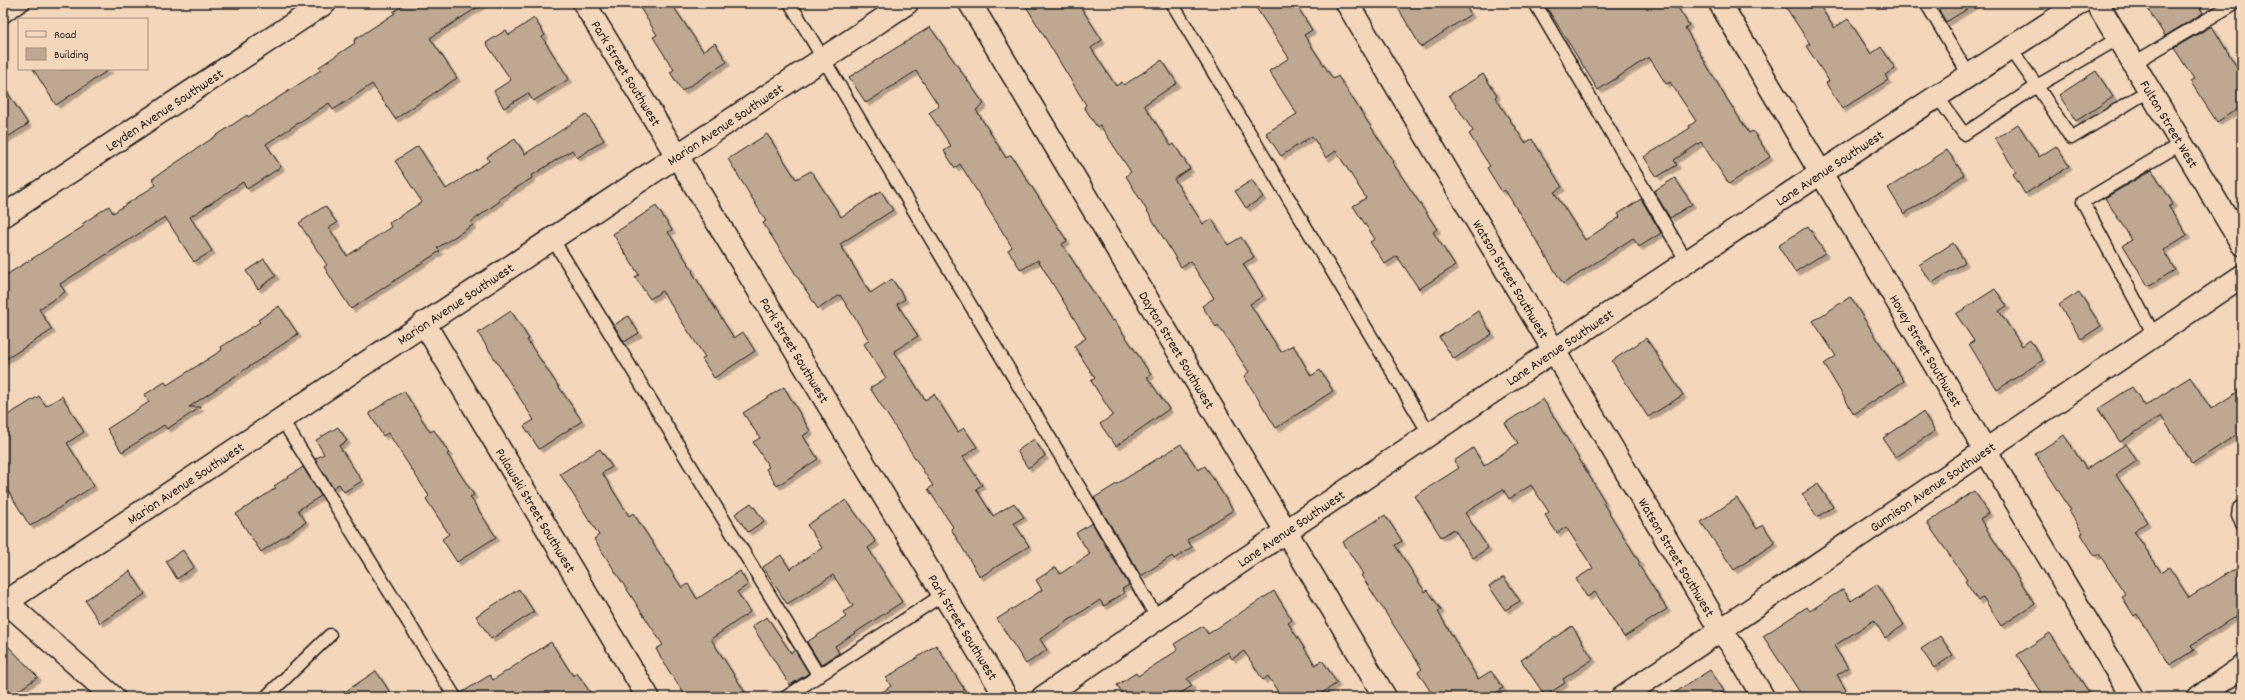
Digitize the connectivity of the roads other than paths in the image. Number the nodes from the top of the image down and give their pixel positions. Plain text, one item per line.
1 (24, 3) edge
2 (325, 3) edge
3 (584, 3) edge
4 (790, 3) edge
5 (907, 3) edge
6 (970, 3) edge
7 (1172, 3) edge
8 (1346, 3) edge
9 (1535, 3) edge
10 (1720, 3) edge
11 (1926, 3) edge
12 (2080, 3) edge
13 (2098, 3) edge
14 (2236, 3) edge
15 (3, 17) edge
16 (2119, 38) junction
17 (2010, 48) junction
18 (824, 58) junction
19 (2134, 63) junction
20 (1969, 75) junction
21 (2037, 86) junction
22 (2150, 90) junction
23 (1937, 96) junction
24 (2182, 143) junction
25 (676, 155) junction
26 (1820, 172) junction
27 (3, 216) edge
28 (2235, 217) edge
29 (552, 238) junction
30 (2242, 244) edge
31 (1687, 262) junction
32 (2242, 276) edge
33 (424, 323) junction
34 (2154, 335) junction
35 (1554, 352) junction
36 (281, 418) junction
37 (1430, 435) junction
38 (1985, 450) junction
39 (2242, 506) edge
40 (2242, 524) edge
41 (1286, 531) junction
42 (944, 594) junction
43 (4, 601) edge
44 (1158, 619) junction
45 (1721, 631) junction
46 (330, 635) dead end
47 (2242, 667) edge
48 (819, 676) junction
49 (113, 697) edge
50 (266, 697) edge
51 (455, 697) edge
52 (648, 697) edge
53 (786, 697) edge
54 (1006, 697) edge
55 (1043, 697) edge
56 (1385, 697) edge
57 (1622, 697) edge
58 (1763, 697) edge
59 (2132, 697) edge
60 (2199, 697) edge

1 - 15 lane
2 - 27 street, Leyden Avenue Southwest
3 - 25 street, Park Street Southwest
4 - 18 lane
5 - 18 street, Marion Avenue Southwest
6 - 41 street, Dayton Street Southwest
7 - 37 lane
8 - 35 street, Watson Street Southwest
9 - 31 lane
10 - 26 street, Hovey Street Southwest
11 - 20 lane
12 - 17 street, Lane Avenue Southwest
13 - 16 street, Fulton Street West
14 - 19 lane
16 - 19 street, Fulton Street West
16 - 21 lane
17 - 20 street, Lane Avenue Southwest
17 - 21 lane
18 - 25 street, Marion Avenue Southwest
18 - 44 lane
19 - 22 street, Fulton Street West
20 - 23 street, Lane Avenue Southwest
21 - 22 lane
21 - 23 lane
22 - 24 street, Fulton Street West
23 - 26 street, Lane Avenue Southwest
24 - 28 street, Fulton Street West
24 - 34 lane
25 - 29 street, Marion Avenue Southwest
25 - 42 street, Park Street Southwest
26 - 31 street, Lane Avenue Southwest
26 - 38 street, Hovey Street Southwest
28 - 30 street, Fulton Street West
29 - 33 street, Marion Avenue Southwest
29 - 48 lane
31 - 35 street, Lane Avenue Southwest
32 - 34 street, Gunnison Avenue Southwest
33 - 36 street, Marion Avenue Southwest
33 - 52 street, Pulawski Street Southwest
34 - 38 street, Gunnison Avenue Southwest
35 - 37 street, Lane Avenue Southwest
35 - 45 street, Watson Street Southwest
36 - 43 street, Marion Avenue Southwest
36 - 51 lane
37 - 41 street, Lane Avenue Southwest
38 - 45 street, Gunnison Avenue Southwest
38 - 59 street, Hovey Street Southwest
39 - 40 lane
41 - 44 street, Lane Avenue Southwest
41 - 56 street, Dayton Street Southwest
42 - 48 lane
42 - 54 street, Park Street Southwest
43 - 49 street
44 - 55 street, Lane Avenue Southwest
45 - 57 street, Gunnison Avenue Southwest
45 - 58 street, Watson Street Southwest
46 - 50 lane
47 - 60 street
48 - 53 lane

